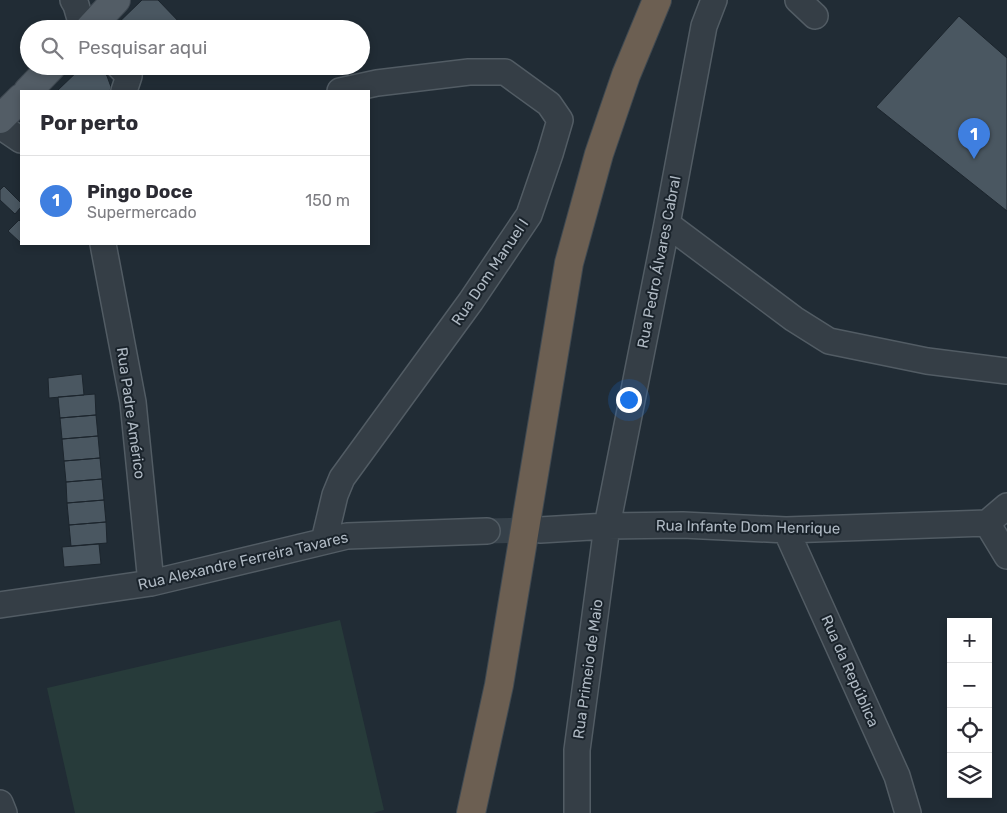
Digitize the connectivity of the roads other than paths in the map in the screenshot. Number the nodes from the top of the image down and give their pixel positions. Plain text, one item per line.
1 (73, 0) edge
2 (116, 0) edge
3 (642, 0) edge
4 (657, 0) edge
5 (714, 0) edge
6 (80, 20) edge
7 (97, 20) edge
8 (43, 75) edge
9 (128, 75) edge
10 (29, 90) edge
11 (124, 90) edge
12 (345, 90) edge
13 (20, 99) edge
14 (0, 119) edge
15 (0, 126) edge
16 (20, 139) edge
17 (667, 224) junction
18 (103, 245) edge
19 (1007, 371) edge
20 (1007, 506) edge
21 (987, 523) junction
22 (608, 526) junction
23 (540, 530) tunnel mouth
24 (786, 530) junction
25 (487, 531) tunnel mouth
26 (324, 541) junction
27 (1007, 556) edge
28 (151, 583) junction
29 (0, 604) edge
30 (0, 803) edge
31 (4, 813) edge
32 (459, 813) edge
33 (472, 813) edge
34 (577, 813) edge
35 (908, 813) edge

1 - 6 street
2 - 7 main road
3 - 32 highway
4 - 33 highway
5 - 17 street, Rua Pedro Álvares Cabral
8 - 10 main road
9 - 11 street
12 - 26 street, Rua Dom Manuel I
13 - 14 main road
15 - 16 street
17 - 19 street
17 - 22 street, Rua Pedro Álvares Cabral
18 - 28 street, Rua Padre Américo
20 - 21 street
21 - 24 street, Rua Infante Dom Henrique
21 - 27 street
22 - 23 street, Rua Infante Dom Henrique
22 - 24 street, Rua Infante Dom Henrique
22 - 34 street, Rua Primeio de Maio
24 - 35 street, Rua da República
25 - 26 street, Rua Alexandre Ferreira Tavares
26 - 28 street, Rua Alexandre Ferreira Tavares
28 - 29 street, Rua Alexandre Ferreira Tavares
30 - 31 street

